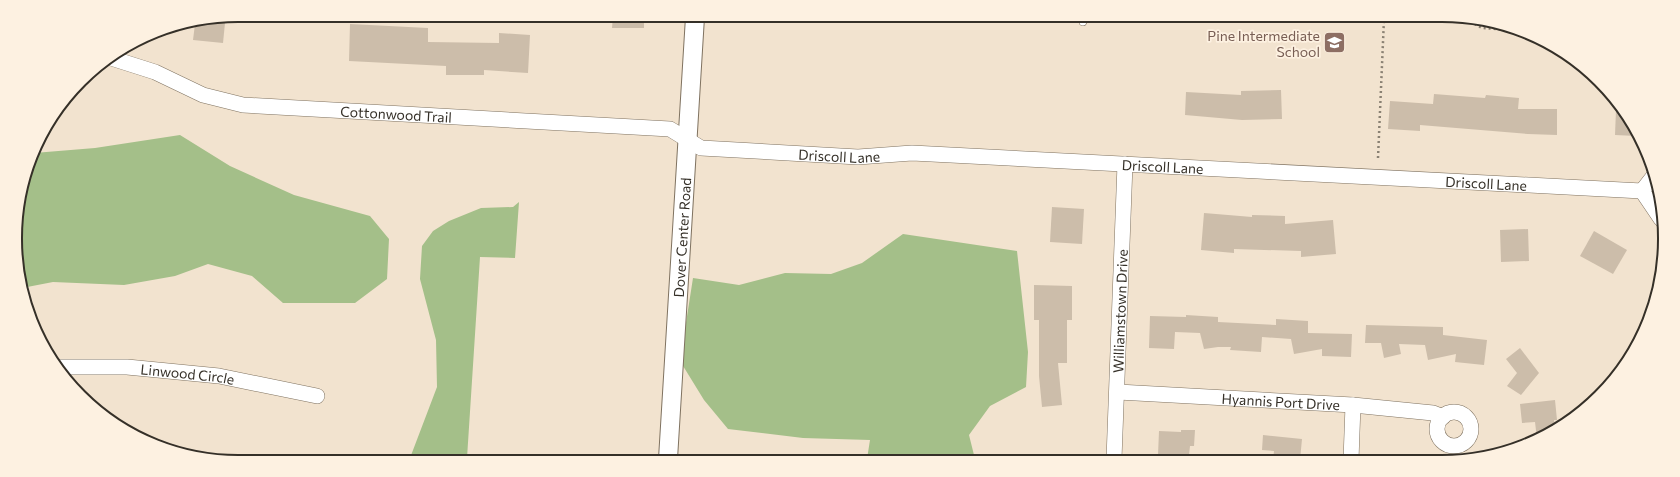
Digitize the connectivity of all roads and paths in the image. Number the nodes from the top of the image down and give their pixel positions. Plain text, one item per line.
1 (695, 22) edge
2 (1384, 22) edge
3 (1477, 25) edge
4 (1498, 29) edge
5 (116, 60) edge
6 (687, 139) junction
7 (1378, 158) dead end
8 (1125, 164) junction
9 (1650, 180) edge
10 (1642, 191) junction
11 (1656, 212) edge
12 (65, 367) edge
13 (1118, 392) junction
14 (317, 396) dead end
15 (1353, 405) junction
16 (1443, 417) dead end
17 (668, 455) edge
18 (1114, 455) edge
19 (1351, 455) edge

1 - 6 street, Dover Center Road
2 - 7 path
3 - 4 path
5 - 6 street, Cottonwood Trail
6 - 8 street, Driscoll Lane
6 - 17 street, Dover Center Road
8 - 10 street, Driscoll Lane
8 - 13 street, Williamstown Drive
9 - 10 street
10 - 11 street
12 - 14 street, Linwood Circle
13 - 15 street, Hyannis Port Drive
13 - 18 street, Williamstown Drive
15 - 16 street, Hyannis Port Drive
15 - 19 street

